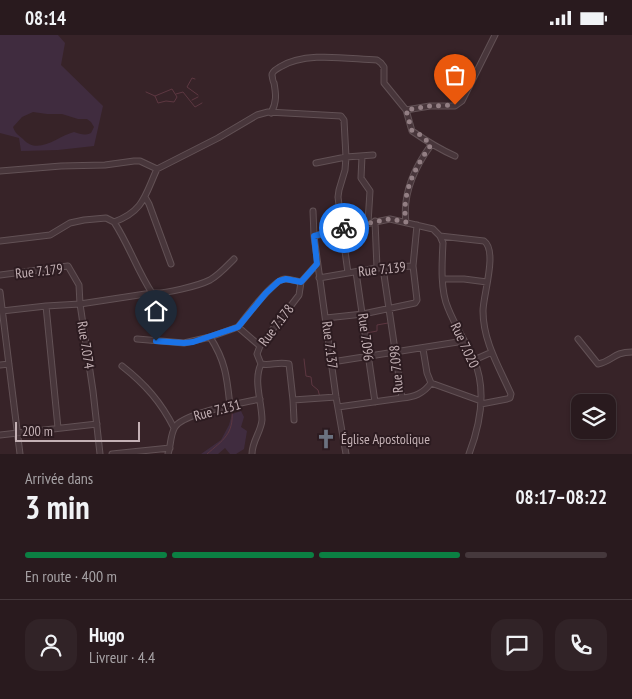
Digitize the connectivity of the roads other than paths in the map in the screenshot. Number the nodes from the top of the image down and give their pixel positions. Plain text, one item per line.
1 (495, 35) edge
2 (406, 110) junction
3 (271, 113) junction
4 (431, 145) junction
5 (373, 155) dead end
6 (362, 156) junction
7 (454, 156) dead end
8 (346, 157) junction
9 (316, 163) dead end
10 (157, 169) junction
11 (0, 171) edge
12 (145, 197) junction
13 (313, 211) dead end
14 (376, 221) junction
15 (114, 222) junction
16 (406, 222) junction
17 (368, 223) junction
18 (417, 225) junction
19 (342, 229) junction
20 (314, 236) junction
21 (440, 236) junction
22 (0, 241) edge
23 (234, 259) dead end
24 (171, 264) dead end
25 (317, 264) junction
26 (413, 266) junction
27 (383, 268) junction
28 (377, 269) junction
29 (356, 272) junction
30 (348, 273) junction
31 (0, 275) edge
32 (319, 278) junction
33 (443, 279) junction
34 (301, 282) junction
35 (487, 282) junction
36 (0, 292) edge
37 (152, 293) junction
38 (80, 304) junction
39 (46, 305) junction
40 (389, 309) junction
41 (2, 311) edge
42 (363, 314) junction
43 (326, 318) junction
44 (238, 327) junction
45 (210, 337) junction
46 (137, 339) dead end
47 (578, 339) dead end
48 (464, 341) junction
49 (260, 346) junction
50 (423, 349) junction
51 (492, 352) junction
52 (632, 352) edge
53 (395, 353) junction
54 (368, 357) junction
55 (474, 360) junction
56 (332, 362) junction
57 (9, 364) junction
58 (261, 364) junction
59 (0, 365) edge
60 (122, 366) dead end
61 (431, 383) junction
62 (336, 397) junction
63 (402, 398) junction
64 (260, 399) junction
65 (293, 400) junction
66 (375, 402) junction
67 (481, 403) junction
68 (230, 406) junction
69 (338, 407) junction
70 (294, 420) dead end
71 (97, 424) junction
72 (174, 428) junction
73 (58, 429) junction
74 (18, 433) junction
75 (0, 435) edge
76 (169, 451) edge
77 (20, 454) edge
78 (100, 454) edge
79 (112, 454) edge
80 (252, 454) edge
81 (346, 454) edge
82 (469, 454) edge

1 - 2 street
2 - 3 street
2 - 4 street
3 - 8 street
3 - 10 street
4 - 7 street
4 - 16 street
5 - 6 street
6 - 8 street
6 - 17 street
8 - 9 street
8 - 19 street
10 - 11 street
10 - 12 street
12 - 15 street
12 - 24 street
13 - 20 street, Rue 7.137
14 - 16 street
14 - 17 street
14 - 28 street
15 - 22 street
15 - 37 street
16 - 18 street
17 - 19 street
18 - 21 street
18 - 26 street
19 - 20 street
19 - 30 street
20 - 25 street, Rue 7.137
21 - 33 street, Rue 7.020
21 - 35 street
23 - 37 street
25 - 32 street, Rue 7.137
25 - 34 street, Rue 7.178
26 - 27 street, Rue 7.139
26 - 40 street, Rue 7.139
27 - 28 street, Rue 7.139
27 - 40 street, Rue 7.098
28 - 29 street, Rue 7.139
29 - 30 street, Rue 7.139
29 - 42 street, Rue 7.096
30 - 32 street, Rue 7.139
31 - 38 street, Rue 7.179
32 - 43 street, Rue 7.137
33 - 35 street
33 - 48 street, Rue 7.020
34 - 44 street
34 - 49 street, Rue 7.178
35 - 51 street
36 - 41 street
37 - 38 street
38 - 39 street, Rue 7.074
38 - 71 street, Rue 7.074
39 - 41 street, Rue 7.074
39 - 73 street
40 - 42 street, Rue 7.139
40 - 53 street, Rue 7.098
41 - 57 street
42 - 43 street, Rue 7.139
42 - 54 street, Rue 7.096
43 - 56 street, Rue 7.137
44 - 45 street
44 - 49 street
45 - 46 street
45 - 68 street
47 - 52 street
48 - 50 street
48 - 55 street, Rue 7.020
49 - 58 street, Rue 7.178
50 - 53 street
50 - 61 street
51 - 55 street
51 - 67 street
53 - 54 street
53 - 63 street, Rue 7.098
54 - 56 street
54 - 66 street, Rue 7.096
55 - 67 street, Rue 7.020
56 - 62 street, Rue 7.137
57 - 59 street
57 - 74 street
58 - 64 street, Rue 7.178
58 - 65 street
60 - 72 street
61 - 63 street
61 - 67 street
62 - 65 street
62 - 69 street, Rue 7.137
63 - 66 street, Rue 7.098
64 - 68 street, Rue 7.131
64 - 80 street, Rue 7.178
65 - 70 street
66 - 69 street, Rue 7.098
67 - 82 street, Rue 7.020
68 - 72 street, Rue 7.131
69 - 81 street, Rue 7.137
71 - 73 street
71 - 78 street, Rue 7.074
72 - 76 street
73 - 74 street
74 - 75 street
74 - 77 street
76 - 79 street

